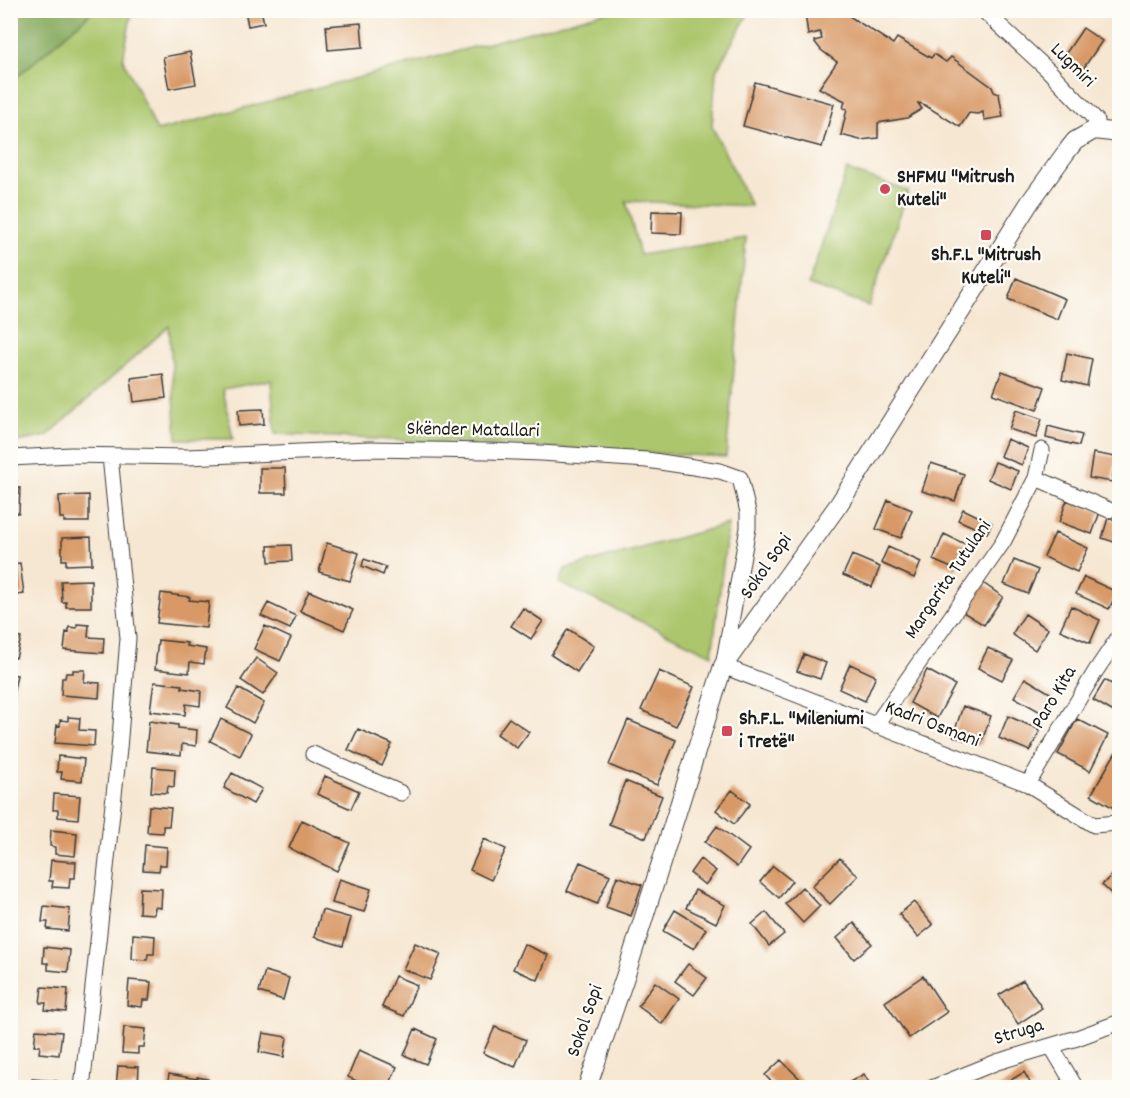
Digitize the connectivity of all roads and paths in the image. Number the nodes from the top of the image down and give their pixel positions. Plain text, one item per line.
1 (983, 10) edge
2 (1094, 130) junction
3 (1119, 133) edge
4 (1042, 450) dead end
5 (110, 456) junction
6 (10, 458) edge
7 (1036, 478) junction
8 (1108, 510) dead end
9 (1119, 635) edge
10 (723, 666) junction
11 (875, 726) junction
12 (313, 754) dead end
13 (1028, 784) junction
14 (401, 794) dead end
15 (1119, 820) edge
16 (1119, 1022) edge
17 (1051, 1046) junction
18 (82, 1088) edge
19 (588, 1088) edge
20 (932, 1088) edge
21 (1076, 1088) edge

1 - 2 street, Lugmiri
2 - 3 street
2 - 10 street, Sokol Sopi
4 - 7 street, Margarita Tutulani
5 - 6 street, Skënder Matallari
5 - 10 street, Skënder Matallari
5 - 18 street
7 - 8 street
7 - 11 street, Margarita Tutulani
9 - 13 street, Paro Kita
10 - 11 street, Kadri Osmani
10 - 19 street, Sokol Sopi
11 - 13 street, Kadri Osmani
12 - 14 street
13 - 15 street, Kadri Osmani
16 - 17 street, Struga
17 - 20 street, Struga
17 - 21 street

